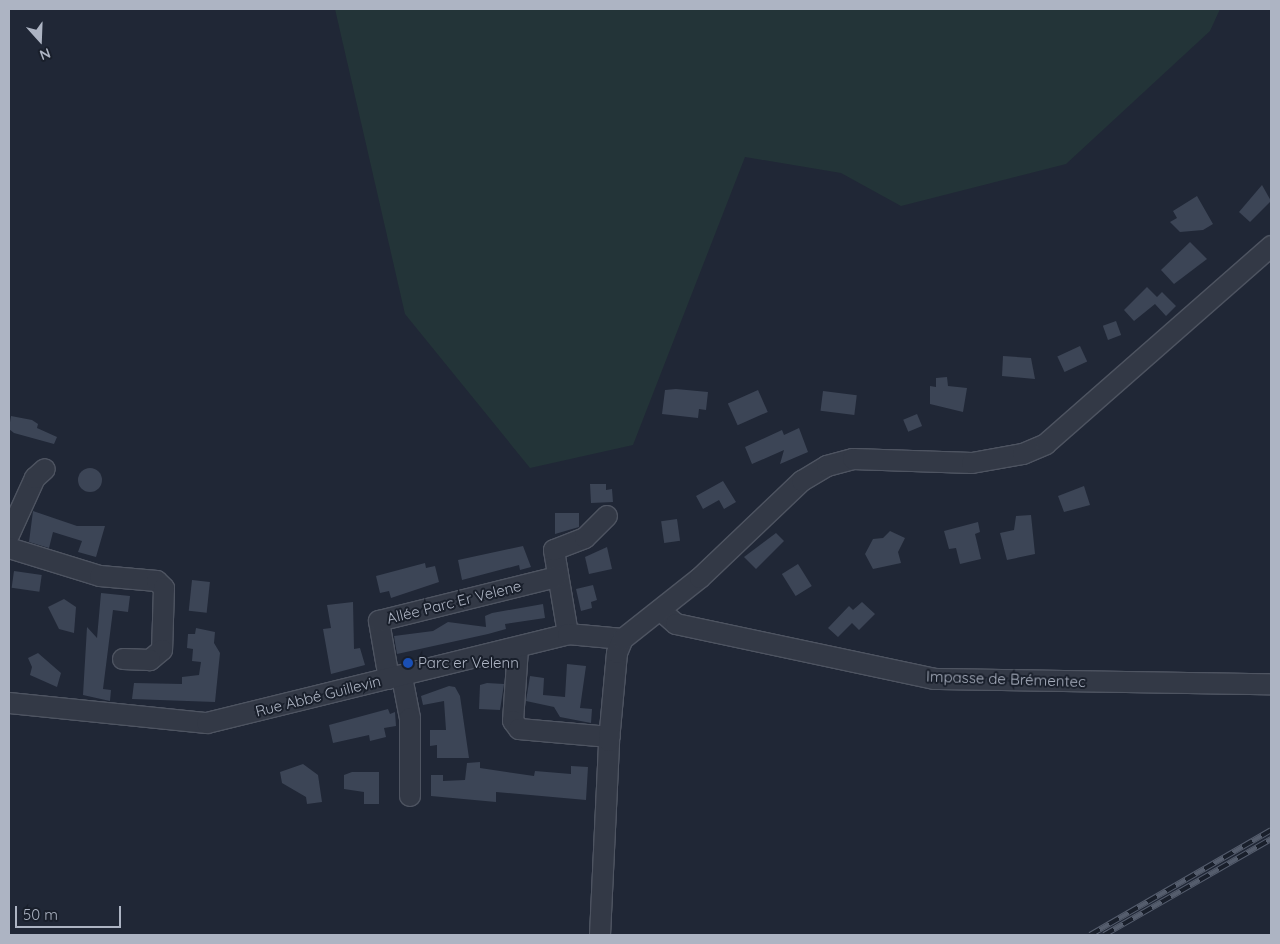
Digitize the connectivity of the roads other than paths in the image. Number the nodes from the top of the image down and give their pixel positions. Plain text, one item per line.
1 (1271, 246) edge
2 (45, 469) dead end
3 (607, 516) dead end
4 (9, 535) edge
5 (9, 548) edge
6 (557, 577) junction
7 (661, 611) junction
8 (568, 634) junction
9 (623, 639) junction
10 (518, 648) junction
11 (123, 659) dead end
12 (395, 678) junction
13 (1271, 684) edge
14 (9, 703) edge
15 (610, 737) junction
16 (410, 796) dead end
17 (600, 935) edge

1 - 7 street
2 - 4 street
3 - 6 street
5 - 11 street
6 - 8 street
6 - 12 street, Allée Parc Er Velene
7 - 9 street
7 - 13 street, Impasse de Brémentec
8 - 9 street, Rue Abbé Guillevin
8 - 10 street, Rue Abbé Guillevin
9 - 15 street
10 - 12 street, Rue Abbé Guillevin
10 - 15 street
12 - 14 street, Rue Abbé Guillevin
12 - 16 street
15 - 17 street

